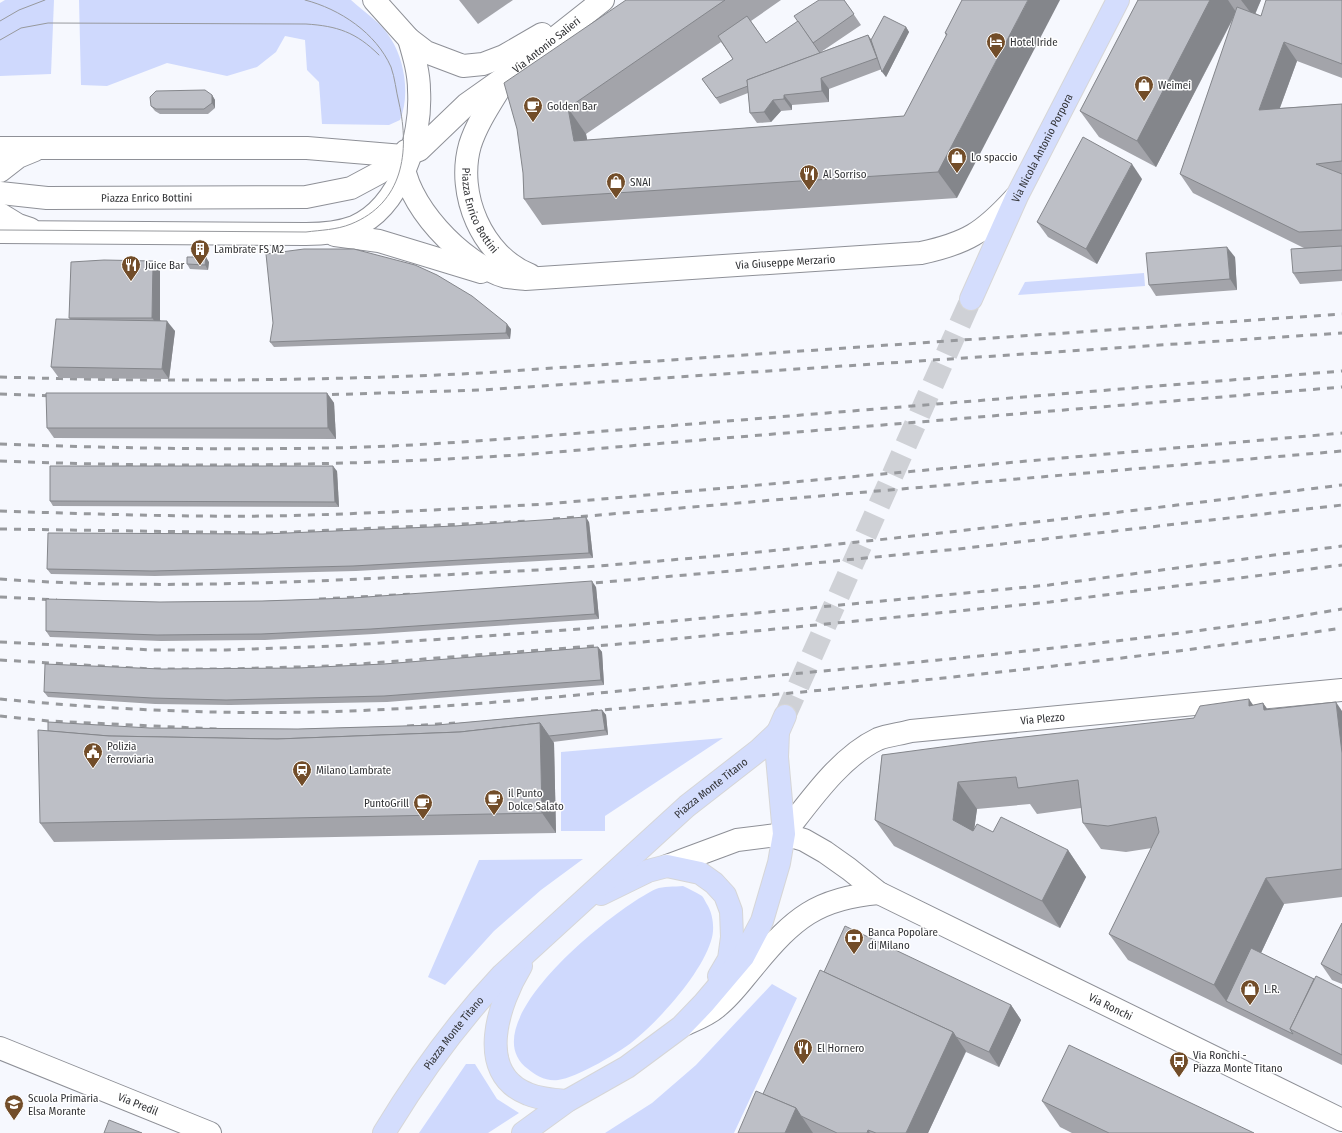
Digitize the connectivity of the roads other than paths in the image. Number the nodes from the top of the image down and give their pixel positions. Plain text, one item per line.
1 (374, 0) edge
2 (1109, 0) edge
3 (1118, 0) edge
4 (601, 1) edge
5 (1106, 25) junction
6 (409, 39) junction
7 (508, 75) junction
8 (0, 148) edge
9 (38, 149) junction
10 (406, 165) junction
11 (0, 171) edge
12 (0, 193) edge
13 (1017, 196) junction
14 (0, 214) edge
15 (37, 231) junction
16 (0, 232) edge
17 (320, 234) junction
18 (506, 277) junction
19 (536, 279) junction
20 (970, 299) tunnel mouth
21 (1342, 690) edge
22 (784, 834) junction
23 (667, 866) junction
24 (879, 893) junction
25 (569, 913) junction
26 (536, 943) junction
27 (704, 1003) junction
28 (681, 1027) junction
29 (0, 1048) edge
30 (567, 1100) junction
31 (1342, 1120) edge
32 (210, 1133) edge
33 (384, 1133) edge
34 (523, 1133) edge

1 - 6 street, Piazza Enrico Bottini
2 - 5 street
3 - 5 main road, Via Nicola Antonio Porpora
4 - 6 street, Piazza Enrico Bottini
4 - 7 street, Via Antonio Salieri
5 - 13 main road, Via Nicola Antonio Porpora
6 - 10 street, Piazza Enrico Bottini
7 - 10 street
7 - 19 street, Piazza Enrico Bottini
8 - 9 street
9 - 10 street
9 - 11 street
10 - 12 street, Piazza Enrico Bottini
10 - 17 street
10 - 18 street, Piazza Enrico Bottini
13 - 19 street, Via Giuseppe Merzario
13 - 20 main road, Via Nicola Antonio Porpora
14 - 15 street
15 - 16 street
15 - 17 street
17 - 18 street
18 - 19 street, Piazza Enrico Bottini
21 - 22 street, Via Plezzo
22 - 23 street, Piazza Monte Titano
22 - 24 street, Piazza Monte Titano
22 - 25 main road, Piazza Monte Titano
22 - 27 main road, Piazza Monte Titano
23 - 25 main road, Piazza Monte Titano
23 - 27 main road, Piazza Monte Titano
24 - 28 street, Piazza Monte Titano
24 - 31 street, Via Ronchi
25 - 26 main road, Piazza Monte Titano
26 - 30 main road, Piazza Monte Titano
26 - 33 main road, Piazza Monte Titano
27 - 28 main road, Piazza Monte Titano
28 - 30 main road, Piazza Monte Titano
29 - 32 street, Via Predil
30 - 34 main road, Piazza Monte Titano

